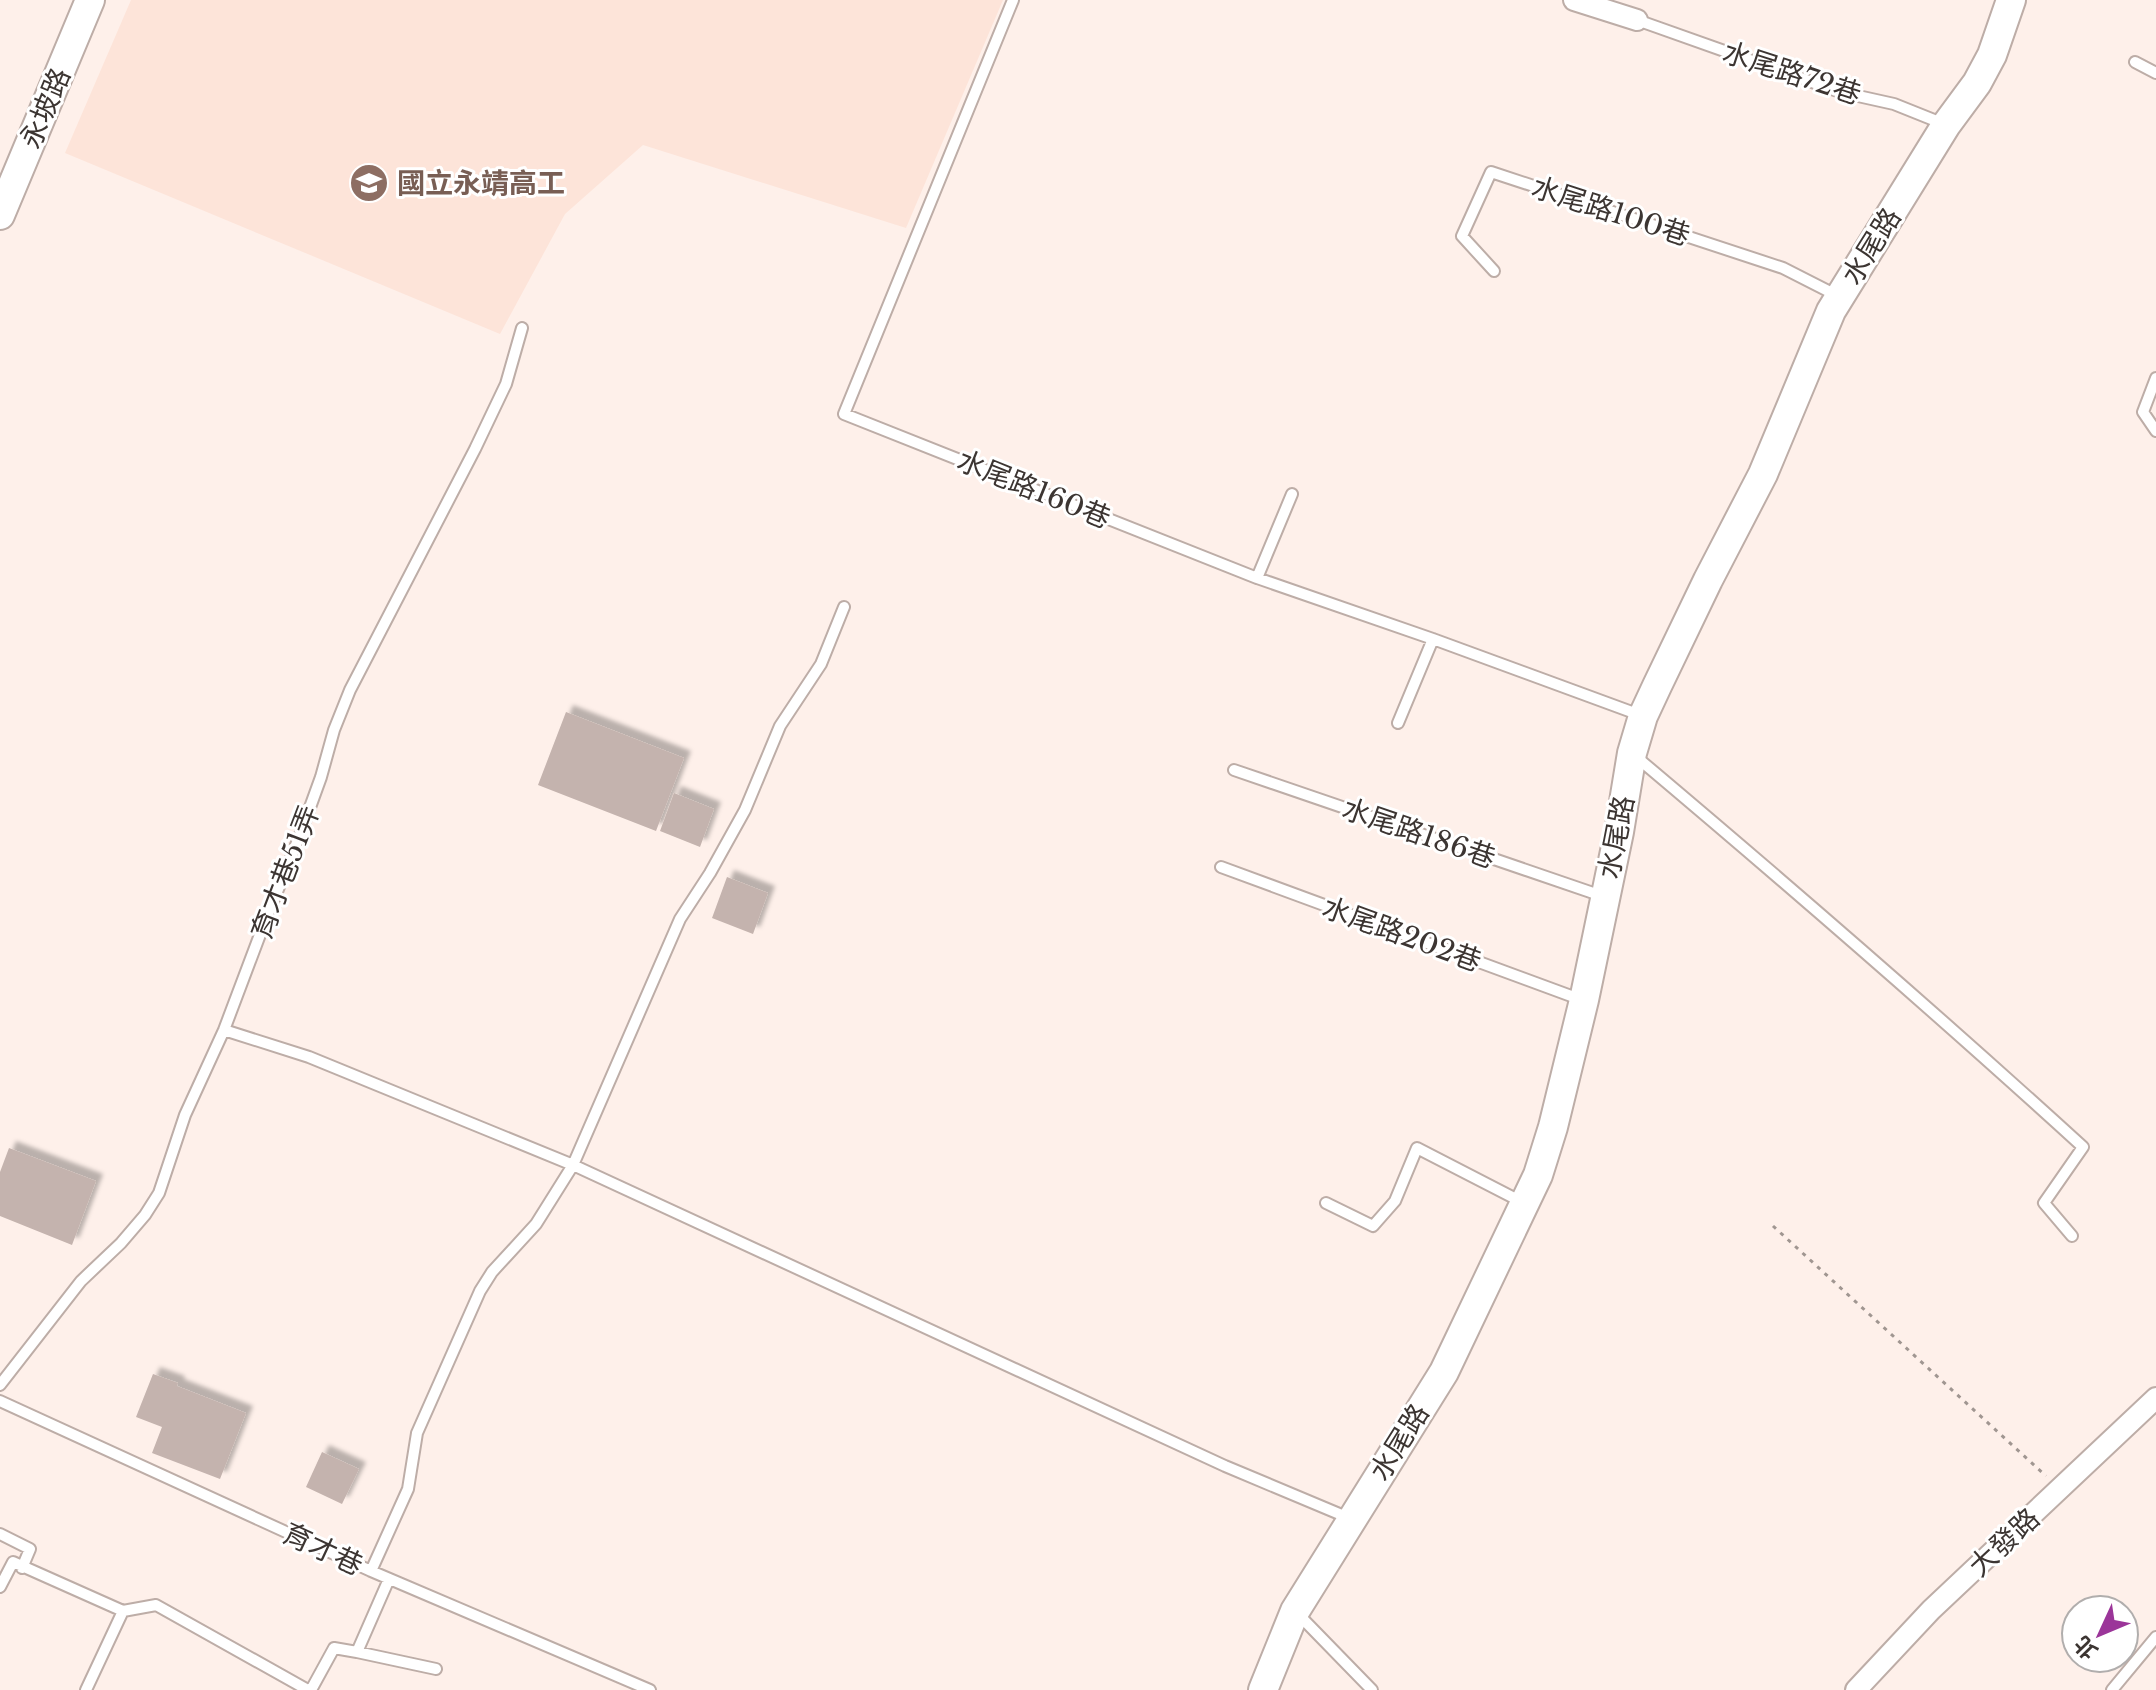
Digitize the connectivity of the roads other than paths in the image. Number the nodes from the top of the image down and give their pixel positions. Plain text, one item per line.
1 (90, 0) edge
2 (1013, 0) edge
3 (1574, 0) edge
4 (2011, 0) edge
5 (1637, 20) joint
6 (2135, 62) dead end
7 (2156, 73) edge
8 (1946, 125) junction
9 (0, 215) edge
10 (1494, 271) dead end
11 (1840, 297) junction
12 (522, 328) dead end
13 (2156, 378) edge
14 (2156, 431) edge
15 (1292, 494) dead end
16 (1257, 578) junction
17 (844, 607) dead end
18 (1433, 639) junction
19 (1643, 716) junction
20 (1398, 723) dead end
21 (1632, 753) junction
22 (1234, 770) dead end
23 (1221, 867) dead end
24 (1604, 897) junction
25 (1584, 1000) junction
26 (224, 1030) junction
27 (573, 1165) junction
28 (1326, 1203) dead end
29 (1526, 1204) junction
30 (2072, 1236) dead end
31 (0, 1385) edge
32 (2156, 1398) edge
33 (0, 1401) edge
34 (1350, 1519) junction
35 (0, 1534) edge
36 (22, 1568) junction
37 (371, 1571) junction
38 (389, 1579) junction
39 (0, 1587) edge
40 (123, 1611) junction
41 (1295, 1611) junction
42 (2156, 1637) edge
43 (357, 1652) junction
44 (436, 1669) dead end
45 (86, 1690) edge
46 (309, 1690) edge
47 (650, 1690) edge
48 (1263, 1690) edge
49 (1372, 1690) edge
50 (1856, 1690) edge
51 (2112, 1690) edge

1 - 9 street, 永坡路
2 - 16 lane, 水尾路160巷
3 - 5 street
4 - 8 street, 水尾路
5 - 8 lane, 水尾路72巷
6 - 7 lane
8 - 11 street, 水尾路
10 - 11 lane, 水尾路100巷
11 - 19 street, 水尾路
12 - 26 lane, 育才巷51弄
13 - 14 lane
15 - 16 lane
16 - 18 lane, 水尾路160巷
17 - 27 lane
18 - 19 lane, 水尾路160巷
18 - 20 lane
19 - 21 street, 水尾路
21 - 24 street, 水尾路
21 - 30 lane
22 - 24 lane, 水尾路186巷
23 - 25 lane, 水尾路202巷
24 - 25 street, 水尾路
25 - 29 street, 水尾路
26 - 27 lane
26 - 31 lane, 育才巷51弄
27 - 34 lane
27 - 37 lane
28 - 29 lane
29 - 34 street, 水尾路
32 - 50 street, 大發路
33 - 37 lane, 育才巷
34 - 41 street, 水尾路
35 - 36 lane
36 - 39 lane
36 - 40 lane
37 - 38 lane, 育才巷
38 - 43 lane
38 - 47 lane, 育才巷
40 - 45 lane
40 - 46 lane
41 - 48 street, 水尾路
41 - 49 lane
42 - 51 lane
43 - 44 lane
43 - 46 lane

